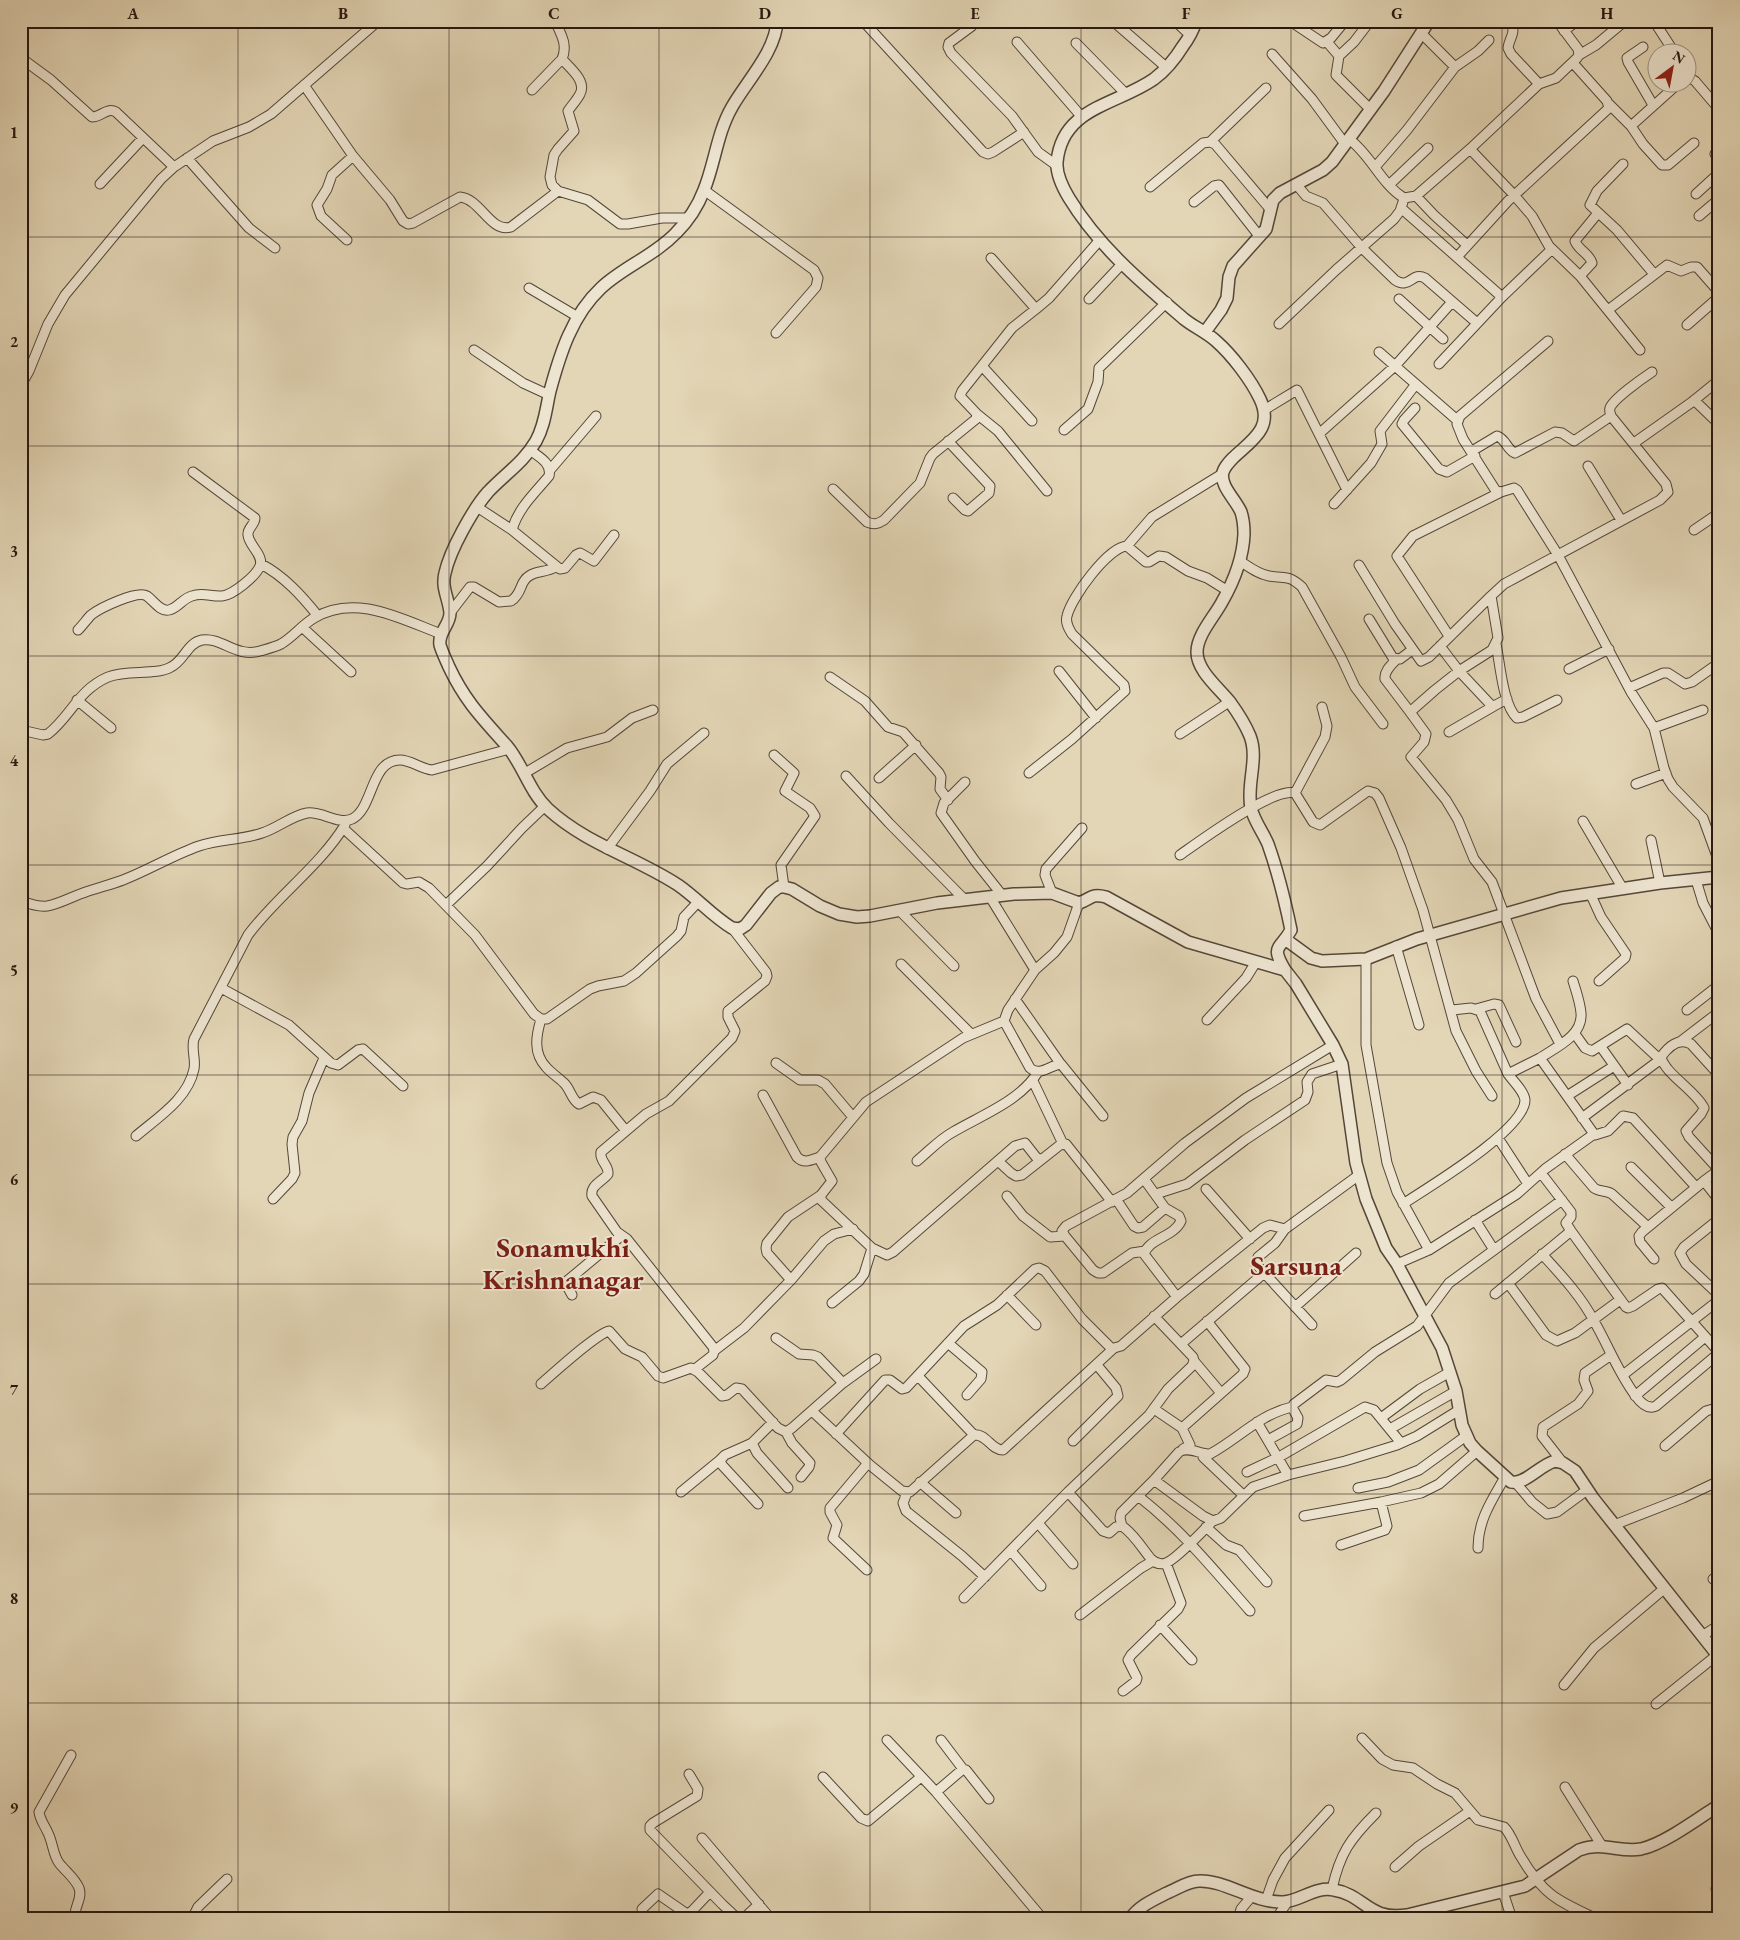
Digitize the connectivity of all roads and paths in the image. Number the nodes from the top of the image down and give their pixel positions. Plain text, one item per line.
1 (378, 21) edge
2 (555, 21) edge
3 (777, 21) edge
4 (863, 21) edge
5 (975, 21) edge
6 (1113, 21) edge
7 (1175, 21) edge
8 (1196, 21) edge
9 (1290, 21) edge
10 (1345, 21) edge
11 (1370, 21) edge
12 (1429, 21) edge
13 (1509, 21) edge
14 (1557, 21) edge
15 (1577, 21) edge
16 (1654, 21) edge
17 (1620, 25) dead end
18 (1564, 31) junction
19 (1421, 33) junction
20 (1190, 35) junction
21 (1489, 40) dead end
22 (1018, 42) dead end
23 (1327, 42) junction
24 (1668, 42) edge
25 (1076, 43) dead end
26 (1643, 47) dead end
27 (1272, 54) dead end
28 (1580, 55) junction
29 (1339, 56) junction
30 (21, 58) edge
31 (562, 59) junction
32 (1573, 63) junction
33 (1454, 67) junction
34 (1167, 68) junction
35 (1540, 84) junction
36 (1698, 84) edge
37 (304, 85) junction
38 (1266, 88) dead end
39 (532, 90) dead end
40 (1668, 92) edge
41 (1126, 94) junction
42 (1609, 104) junction
43 (1653, 105) junction
44 (1719, 109) edge
45 (1371, 110) junction
46 (1081, 116) junction
47 (1631, 126) junction
48 (1024, 132) junction
49 (143, 138) junction
50 (1347, 141) junction
51 (1210, 142) junction
52 (1694, 143) dead end
53 (1719, 146) edge
54 (1428, 148) dead end
55 (1470, 149) junction
56 (353, 156) junction
57 (187, 158) junction
58 (1719, 160) edge
59 (1623, 164) dead end
60 (1056, 165) junction
61 (1376, 166) junction
62 (174, 167) junction
63 (1719, 173) edge
64 (100, 184) dead end
65 (1296, 184) junction
66 (1389, 185) junction
67 (1150, 187) dead end
68 (704, 190) junction
69 (558, 191) junction
70 (1696, 194) dead end
71 (1514, 195) junction
72 (1416, 196) junction
73 (1404, 198) junction
74 (1719, 199) edge
75 (1194, 202) dead end
76 (1401, 208) junction
77 (1270, 209) junction
78 (1598, 213) junction
79 (1699, 216) dead end
80 (689, 218) junction
81 (1260, 236) junction
82 (347, 240) dead end
83 (1099, 241) junction
84 (1467, 245) junction
85 (275, 248) dead end
86 (1362, 248) junction
87 (1552, 249) junction
88 (1457, 257) junction
89 (991, 258) dead end
90 (1121, 264) junction
91 (1654, 274) junction
92 (1580, 276) junction
93 (1717, 287) edge
94 (529, 288) dead end
95 (1502, 297) junction
96 (1719, 297) edge
97 (1089, 299) dead end
98 (1399, 299) dead end
99 (1167, 302) junction
100 (1452, 302) junction
101 (1036, 309) junction
102 (1608, 310) junction
103 (578, 317) junction
104 (1477, 323) junction
105 (1280, 324) dead end
106 (1687, 325) dead end
107 (1430, 327) junction
108 (1205, 332) junction
109 (776, 333) dead end
110 (1443, 339) dead end
111 (1548, 341) dead end
112 (474, 350) dead end
113 (1640, 350) dead end
114 (1379, 352) dead end
115 (1439, 364) dead end
116 (982, 366) junction
117 (1395, 366) junction
118 (1652, 372) dead end
119 (1719, 380) edge
120 (1416, 384) junction
121 (21, 385) edge
122 (549, 395) junction
123 (1694, 400) junction
124 (1415, 408) dead end
125 (1264, 410) junction
126 (977, 414) junction
127 (596, 416) dead end
128 (1611, 416) junction
129 (1458, 420) junction
130 (1032, 421) dead end
131 (1719, 424) edge
132 (1064, 430) dead end
133 (1320, 433) junction
134 (948, 441) junction
135 (1634, 443) junction
136 (530, 450) junction
137 (1473, 454) junction
138 (1588, 466) dead end
139 (550, 470) junction
140 (193, 472) dead end
141 (1222, 474) junction
142 (833, 489) dead end
143 (1347, 490) junction
144 (1047, 491) dead end
145 (1500, 492) junction
146 (953, 498) dead end
147 (1334, 504) dead end
148 (477, 506) junction
149 (1719, 512) edge
150 (1621, 520) junction
151 (512, 530) junction
152 (1694, 530) dead end
153 (614, 535) dead end
154 (1127, 546) junction
155 (1558, 555) junction
156 (1240, 561) junction
157 (261, 564) junction
158 (1359, 565) dead end
159 (555, 567) junction
160 (1228, 591) junction
161 (1491, 596) junction
162 (450, 613) junction
163 (318, 616) junction
164 (1369, 619) dead end
165 (302, 628) junction
166 (78, 630) dead end
167 (440, 634) junction
168 (1449, 636) junction
169 (1496, 644) junction
170 (1440, 646) junction
171 (1412, 650) junction
172 (1609, 650) junction
173 (1396, 660) junction
174 (1719, 663) edge
175 (1569, 669) dead end
176 (1059, 671) dead end
177 (1459, 671) junction
178 (351, 672) dead end
179 (830, 677) dead end
180 (1629, 688) junction
181 (1507, 699) junction
182 (77, 700) junction
183 (1557, 700) dead end
184 (1229, 702) junction
185 (1494, 706) junction
186 (1322, 707) dead end
187 (653, 710) dead end
188 (1703, 710) dead end
189 (1410, 712) junction
190 (1096, 718) junction
191 (1383, 724) dead end
192 (111, 728) dead end
193 (1654, 728) junction
194 (21, 730) edge
195 (1450, 732) dead end
196 (704, 733) dead end
197 (1180, 734) dead end
198 (916, 745) junction
199 (509, 749) junction
200 (774, 755) dead end
201 (525, 773) junction
202 (1029, 773) dead end
203 (1666, 773) junction
204 (846, 776) dead end
205 (879, 778) dead end
206 (965, 782) dead end
207 (1636, 784) dead end
208 (1295, 793) junction
209 (948, 800) junction
210 (545, 806) junction
211 (1251, 808) junction
212 (348, 820) junction
213 (1583, 821) dead end
214 (343, 828) junction
215 (1082, 828) dead end
216 (1651, 840) dead end
217 (607, 849) junction
218 (1180, 855) dead end
219 (1719, 862) edge
220 (1719, 877) edge
221 (1696, 880) junction
222 (1660, 883) junction
223 (784, 887) junction
224 (1623, 888) junction
225 (1590, 893) junction
226 (1052, 894) junction
227 (1002, 895) junction
228 (990, 897) junction
229 (965, 900) junction
230 (21, 901) edge
231 (699, 901) junction
232 (1079, 903) junction
233 (446, 906) junction
234 (900, 910) junction
235 (1505, 914) junction
236 (732, 928) junction
237 (1719, 934) edge
238 (1430, 935) junction
239 (1284, 939) junction
240 (1396, 946) junction
241 (1366, 959) junction
242 (1256, 962) junction
243 (901, 964) dead end
244 (954, 966) dead end
245 (1036, 970) junction
246 (1285, 970) junction
247 (1573, 981) dead end
248 (1599, 981) dead end
249 (1719, 985) edge
250 (221, 988) junction
251 (1015, 999) junction
252 (1476, 1009) junction
253 (1452, 1010) junction
254 (1686, 1010) dead end
255 (1719, 1012) edge
256 (541, 1019) junction
257 (1207, 1020) dead end
258 (1004, 1021) junction
259 (1418, 1025) dead end
260 (971, 1034) junction
261 (1575, 1034) junction
262 (1681, 1041) junction
263 (1516, 1042) dead end
264 (1560, 1044) junction
265 (1333, 1045) junction
266 (1601, 1047) junction
267 (324, 1058) junction
268 (1540, 1058) junction
269 (1662, 1059) junction
270 (776, 1063) dead end
271 (1060, 1063) junction
272 (1342, 1064) junction
273 (1614, 1066) junction
274 (1717, 1068) edge
275 (1038, 1072) junction
276 (1508, 1074) junction
277 (1033, 1081) junction
278 (1628, 1085) junction
279 (403, 1086) dead end
280 (764, 1095) dead end
281 (1492, 1096) dead end
282 (1567, 1096) junction
283 (852, 1116) junction
284 (1104, 1116) dead end
285 (1582, 1118) junction
286 (626, 1132) junction
287 (1594, 1134) junction
288 (136, 1136) dead end
289 (1498, 1138) junction
290 (1063, 1144) junction
291 (1565, 1154) junction
292 (820, 1158) junction
293 (1041, 1160) junction
294 (917, 1161) dead end
295 (998, 1161) junction
296 (1631, 1167) dead end
297 (1719, 1170) edge
298 (1541, 1173) junction
299 (1359, 1175) junction
300 (1144, 1179) junction
301 (1528, 1184) junction
302 (1700, 1184) junction
303 (1206, 1189) dead end
304 (1156, 1194) junction
305 (821, 1195) junction
306 (1007, 1196) dead end
307 (273, 1199) dead end
308 (1114, 1200) junction
309 (1562, 1200) junction
310 (1719, 1200) edge
311 (1403, 1204) junction
312 (1671, 1207) junction
313 (1165, 1208) junction
314 (1719, 1219) edge
315 (1475, 1220) junction
316 (1648, 1227) junction
317 (852, 1229) junction
318 (1285, 1229) junction
319 (1571, 1231) junction
320 (622, 1236) junction
321 (1065, 1236) junction
322 (1250, 1239) junction
323 (872, 1248) junction
324 (1429, 1250) junction
325 (1494, 1250) junction
326 (1145, 1251) junction
327 (1356, 1253) dead end
328 (1542, 1254) junction
329 (1654, 1259) dead end
330 (1397, 1264) junction
331 (1264, 1274) junction
332 (791, 1280) junction
333 (1508, 1283) junction
334 (1495, 1294) dead end
335 (572, 1295) dead end
336 (1007, 1295) junction
337 (1719, 1295) edge
338 (1177, 1297) junction
339 (1620, 1300) junction
340 (1719, 1300) edge
341 (832, 1303) dead end
342 (1295, 1307) junction
343 (1154, 1316) junction
344 (1424, 1316) junction
345 (1594, 1320) junction
346 (1207, 1321) junction
347 (1692, 1322) junction
348 (1036, 1325) dead end
349 (1312, 1325) dead end
350 (1705, 1337) junction
351 (776, 1338) dead end
352 (948, 1343) junction
353 (1181, 1344) junction
354 (1114, 1348) junction
355 (1718, 1349) edge
356 (714, 1350) junction
357 (1611, 1354) junction
358 (876, 1359) dead end
359 (1194, 1361) junction
360 (1097, 1365) junction
361 (695, 1369) junction
362 (1450, 1372) junction
363 (1623, 1375) junction
364 (918, 1376) junction
365 (843, 1383) junction
366 (541, 1384) dead end
367 (1456, 1391) junction
368 (1221, 1393) junction
369 (967, 1395) dead end
370 (1635, 1396) junction
371 (1292, 1407) junction
372 (1459, 1410) junction
373 (812, 1411) junction
374 (1157, 1411) dead end
375 (1719, 1412) edge
376 (1381, 1418) junction
377 (773, 1422) junction
378 (1257, 1422) junction
379 (1182, 1428) junction
380 (1390, 1429) junction
381 (786, 1432) junction
382 (836, 1434) junction
383 (974, 1435) junction
384 (1466, 1436) junction
385 (1268, 1440) junction
386 (1073, 1441) dead end
387 (752, 1443) junction
388 (1401, 1443) junction
389 (1665, 1446) dead end
390 (1183, 1449) junction
391 (1477, 1451) junction
392 (1203, 1457) dead end
393 (1278, 1457) junction
394 (720, 1460) junction
395 (1564, 1463) junction
396 (868, 1464) junction
397 (1719, 1465) edge
398 (1247, 1472) dead end
399 (1719, 1473) edge
400 (1288, 1475) junction
401 (801, 1477) dead end
402 (1506, 1477) junction
403 (1154, 1480) junction
404 (1719, 1481) edge
405 (920, 1482) junction
406 (1516, 1483) junction
407 (788, 1488) dead end
408 (1358, 1488) dead end
409 (1587, 1490) junction
410 (681, 1492) dead end
411 (1068, 1492) junction
412 (907, 1493) junction
413 (1243, 1495) junction
414 (1138, 1496) junction
415 (1381, 1502) junction
416 (758, 1504) dead end
417 (956, 1512) dead end
418 (1304, 1516) dead end
419 (1213, 1520) junction
420 (1038, 1523) junction
421 (1614, 1525) junction
422 (1122, 1526) junction
423 (1206, 1527) junction
424 (1190, 1542) junction
425 (1341, 1545) dead end
426 (1478, 1548) dead end
427 (1011, 1551) junction
428 (1153, 1561) junction
429 (1166, 1563) junction
430 (1073, 1564) dead end
431 (868, 1570) dead end
432 (985, 1577) junction
433 (1267, 1582) dead end
434 (1041, 1586) dead end
435 (1665, 1588) junction
436 (964, 1598) dead end
437 (1250, 1611) dead end
438 (1080, 1615) dead end
439 (1160, 1625) junction
440 (1719, 1625) edge
441 (1702, 1636) junction
442 (1718, 1656) edge
443 (1192, 1660) dead end
444 (1564, 1685) dead end
445 (1123, 1691) dead end
446 (1656, 1704) dead end
447 (1362, 1738) dead end
448 (887, 1740) dead end
449 (941, 1740) dead end
450 (71, 1755) dead end
451 (963, 1769) junction
452 (689, 1774) dead end
453 (823, 1777) dead end
454 (921, 1777) junction
455 (1565, 1787) dead end
456 (936, 1792) junction
457 (989, 1799) dead end
458 (1719, 1805) edge
459 (1328, 1810) dead end
460 (1470, 1811) junction
461 (1376, 1813) dead end
462 (702, 1838) dead end
463 (1602, 1846) junction
464 (1396, 1868) dead end
465 (228, 1879) dead end
466 (1536, 1880) junction
467 (1332, 1889) junction
468 (710, 1892) junction
469 (1503, 1892) junction
470 (1252, 1896) junction
471 (1266, 1900) junction
472 (1288, 1901) junction
473 (759, 1904) junction
474 (642, 1909) dead end
475 (1438, 1913) edge
476 (685, 1916) edge
477 (1386, 1917) edge
478 (76, 1919) edge
479 (192, 1919) edge
480 (738, 1919) edge
481 (743, 1919) edge
482 (771, 1919) edge
483 (1043, 1919) edge
484 (1130, 1919) edge
485 (1238, 1919) edge
486 (1276, 1919) edge
487 (1512, 1919) edge
488 (1597, 1919) edge

1 - 37 street
2 - 31 street
3 - 68 street
4 - 48 street
5 - 48 street
6 - 34 street
7 - 20 street
8 - 20 street
9 - 23 street
10 - 23 street
11 - 29 street
12 - 19 street
13 - 35 street
14 - 18 street
15 - 18 street
16 - 24 street
17 - 28 street
18 - 28 street
19 - 33 street
19 - 45 street
20 - 34 street
21 - 33 street
22 - 46 street
23 - 29 street
25 - 41 street
26 - 43 street
27 - 50 street
28 - 32 street
29 - 45 street
30 - 49 street
31 - 39 street
31 - 69 street
32 - 35 street
32 - 42 street
33 - 61 street
34 - 41 street
35 - 55 street
36 - 44 street
37 - 56 street
37 - 57 street
38 - 51 street
40 - 43 street
41 - 46 street
42 - 47 street
42 - 71 street
43 - 47 street
45 - 50 street
46 - 60 street
47 - 52 street
48 - 60 street
49 - 62 street
49 - 64 street
50 - 61 street
50 - 65 street
51 - 67 street
51 - 77 street
53 - 58 street
54 - 66 street
55 - 71 street
55 - 72 street
56 - 69 street
56 - 82 street
57 - 62 street
57 - 85 street
59 - 78 street
60 - 83 street
61 - 66 street
62 - 121 street
63 - 70 street
65 - 77 street
65 - 86 street
66 - 73 street
68 - 80 street
68 - 109 street
69 - 80 street
71 - 84 street
71 - 87 street
72 - 73 street
72 - 84 street
73 - 76 street
74 - 79 street
75 - 81 street
76 - 86 street
76 - 88 street
77 - 81 street
78 - 91 street
78 - 92 street
80 - 103 street
81 - 108 street
83 - 90 street
83 - 101 street
84 - 88 street
86 - 100 street
86 - 105 street
87 - 92 street
87 - 95 street
88 - 95 street
89 - 101 street
90 - 97 street
90 - 99 street
91 - 93 street
91 - 102 street
92 - 102 street
94 - 103 street
95 - 104 street
96 - 106 street
98 - 107 street
99 - 108 street
99 - 132 street
100 - 104 street
100 - 107 street
101 - 116 street
102 - 113 street
103 - 122 street
104 - 115 street
107 - 110 street
107 - 117 street
108 - 125 street
111 - 129 street
112 - 122 street
114 - 117 street
116 - 126 street
116 - 130 street
117 - 120 street
117 - 133 street
118 - 128 street
119 - 123 street
120 - 129 street
120 - 143 street
122 - 136 street
123 - 131 street
123 - 135 street
124 - 137 street
125 - 133 street
125 - 141 street
126 - 134 street
126 - 144 street
127 - 139 street
128 - 135 street
128 - 137 street
129 - 137 street
133 - 143 street
134 - 142 street
134 - 146 street
135 - 150 street
136 - 139 street
136 - 148 street
137 - 145 street
138 - 150 street
139 - 151 street
140 - 157 street
141 - 154 street
141 - 156 street
143 - 147 street
145 - 155 street
145 - 168 street
148 - 151 street
148 - 162 street
149 - 152 street
150 - 155 street
151 - 159 street
153 - 159 street
154 - 160 street
154 - 190 street
155 - 161 street
155 - 172 street
156 - 160 street
156 - 191 street
157 - 163 street
157 - 166 street
158 - 171 street
159 - 162 street
160 - 184 street
161 - 168 street
161 - 169 street
162 - 167 street
163 - 165 street
163 - 167 street
164 - 173 street
165 - 178 street
165 - 182 street
167 - 199 street
168 - 170 street
169 - 177 street
169 - 181 street
170 - 171 street
170 - 177 street
171 - 173 street
172 - 175 street
172 - 180 street
173 - 189 street
174 - 180 street
176 - 190 street
177 - 185 street
177 - 189 street
179 - 198 street
180 - 193 street
181 - 183 street
181 - 185 street
182 - 192 street
182 - 194 street
184 - 197 street
184 - 211 street
185 - 195 street
186 - 208 street
187 - 201 street
188 - 193 street
189 - 235 street
190 - 202 street
193 - 203 street
196 - 217 street
198 - 205 street
198 - 209 street
199 - 201 street
199 - 212 street
200 - 223 street
201 - 210 street
203 - 207 street
203 - 219 street
204 - 229 street
206 - 209 street
208 - 211 street
208 - 238 street
209 - 227 street
210 - 217 street
210 - 233 street
211 - 218 street
211 - 239 street
212 - 214 street
212 - 230 street
213 - 224 street
214 - 233 street
214 - 250 street
215 - 226 street
216 - 222 street
217 - 231 street
220 - 221 street
221 - 222 street
221 - 237 street
222 - 224 street
223 - 234 street
223 - 236 street
224 - 225 street
225 - 235 street
225 - 248 street
226 - 227 street
226 - 232 street
227 - 228 street
228 - 229 street
228 - 245 street
229 - 234 street
231 - 236 street
231 - 256 street
232 - 242 street
232 - 245 street
233 - 256 street
234 - 244 street
235 - 238 street
235 - 264 street
236 - 286 street
238 - 240 street
238 - 253 street
239 - 241 street
239 - 246 street
240 - 241 street
240 - 259 street
241 - 311 street
242 - 246 street
242 - 257 street
243 - 260 street
245 - 251 street
246 - 265 street
247 - 261 street
249 - 254 street
250 - 267 street
250 - 288 street
251 - 258 street
251 - 271 street
252 - 253 street
252 - 263 street
252 - 276 street
253 - 281 street
255 - 262 street
256 - 286 street
258 - 260 street
258 - 275 street
260 - 283 street
261 - 264 street
261 - 266 street
262 - 269 street
262 - 274 street
264 - 268 street
265 - 272 street
265 - 300 street
266 - 269 street
266 - 273 street
267 - 279 street
267 - 307 street
268 - 276 street
268 - 282 street
269 - 278 street
269 - 297 street
270 - 283 street
271 - 275 street
271 - 284 street
272 - 299 street
272 - 304 street
273 - 278 street
273 - 282 street
275 - 277 street
276 - 289 street
277 - 290 street
277 - 294 street
278 - 285 street
280 - 292 street
282 - 285 street
283 - 292 street
285 - 287 street
286 - 320 street
287 - 291 street
287 - 302 street
289 - 301 street
289 - 311 street
290 - 293 street
290 - 308 street
291 - 298 street
291 - 316 street
292 - 305 street
293 - 295 street
293 - 295 street
295 - 323 street
296 - 312 street
297 - 302 street
298 - 301 street
298 - 309 street
299 - 318 street
299 - 330 street
300 - 304 street
300 - 308 street
301 - 315 street
302 - 310 street
302 - 312 street
303 - 322 street
304 - 313 street
305 - 317 street
305 - 332 street
306 - 321 street
308 - 313 street
308 - 321 street
309 - 319 street
309 - 325 street
311 - 324 street
312 - 316 street
313 - 326 street
314 - 337 street
315 - 324 street
315 - 325 street
316 - 329 street
317 - 323 street
317 - 332 street
318 - 322 street
318 - 331 street
319 - 328 street
319 - 339 street
320 - 335 street
320 - 356 street
321 - 326 street
322 - 338 street
323 - 341 street
324 - 330 street
325 - 344 street
326 - 338 street
327 - 342 street
328 - 333 street
328 - 345 street
330 - 344 street
331 - 342 street
331 - 346 street
332 - 356 street
333 - 334 street
333 - 345 street
336 - 348 street
336 - 352 street
336 - 354 street
338 - 343 street
339 - 345 street
339 - 347 street
340 - 347 street
342 - 349 street
343 - 353 street
343 - 354 street
344 - 362 street
344 - 371 street
345 - 357 street
346 - 353 street
346 - 368 street
347 - 350 street
347 - 363 street
350 - 355 street
350 - 370 street
351 - 365 street
352 - 364 street
352 - 369 street
353 - 359 street
354 - 360 street
355 - 370 street
356 - 361 street
357 - 363 street
357 - 395 street
358 - 365 street
359 - 368 street
359 - 411 street
360 - 383 street
360 - 386 street
361 - 366 street
361 - 377 street
362 - 367 street
362 - 376 street
363 - 370 street
364 - 382 street
364 - 383 street
365 - 373 street
367 - 372 street
367 - 380 street
368 - 379 street
371 - 378 street
371 - 385 street
372 - 384 street
372 - 388 street
373 - 381 street
373 - 382 street
374 - 379 street
375 - 389 street
376 - 380 street
376 - 393 street
377 - 381 street
377 - 387 street
378 - 385 street
378 - 390 street
379 - 390 street
380 - 388 street
381 - 401 street
382 - 396 street
383 - 405 street
384 - 391 street
384 - 408 street
385 - 393 street
387 - 394 street
387 - 407 street
388 - 400 street
390 - 403 street
391 - 402 street
391 - 415 street
392 - 413 street
393 - 398 street
393 - 400 street
394 - 410 street
394 - 416 street
395 - 406 street
395 - 409 street
396 - 412 street
396 - 431 street
397 - 399 street
400 - 413 street
402 - 406 street
402 - 426 street
403 - 414 street
403 - 419 street
404 - 421 street
405 - 412 street
405 - 417 street
406 - 409 street
409 - 421 street
411 - 420 street
411 - 422 street
412 - 432 street
413 - 419 street
414 - 422 street
414 - 424 street
415 - 418 street
415 - 425 street
419 - 423 street
420 - 427 street
420 - 430 street
421 - 435 street
422 - 428 street
423 - 424 street
423 - 433 street
424 - 429 street
424 - 437 street
427 - 432 street
427 - 434 street
428 - 429 street
428 - 438 street
429 - 439 street
432 - 436 street
435 - 441 street
435 - 444 street
439 - 443 street
439 - 445 street
440 - 441 street
441 - 442 street
442 - 446 street
447 - 460 street
448 - 454 street
449 - 451 street
450 - 478 street
451 - 456 street
451 - 457 street
452 - 468 street
453 - 454 street
454 - 456 street
455 - 463 street
456 - 483 street
458 - 463 street
459 - 471 street
460 - 464 street
460 - 466 street
461 - 467 street
462 - 473 street
463 - 466 street
465 - 479 street
466 - 469 street
466 - 488 street
467 - 472 street
467 - 477 street
468 - 476 street
468 - 480 street
469 - 475 street
469 - 487 street
470 - 471 street
470 - 484 street
470 - 485 street
471 - 472 street
472 - 486 street
473 - 481 street
473 - 482 street
474 - 476 street
475 - 477 street

